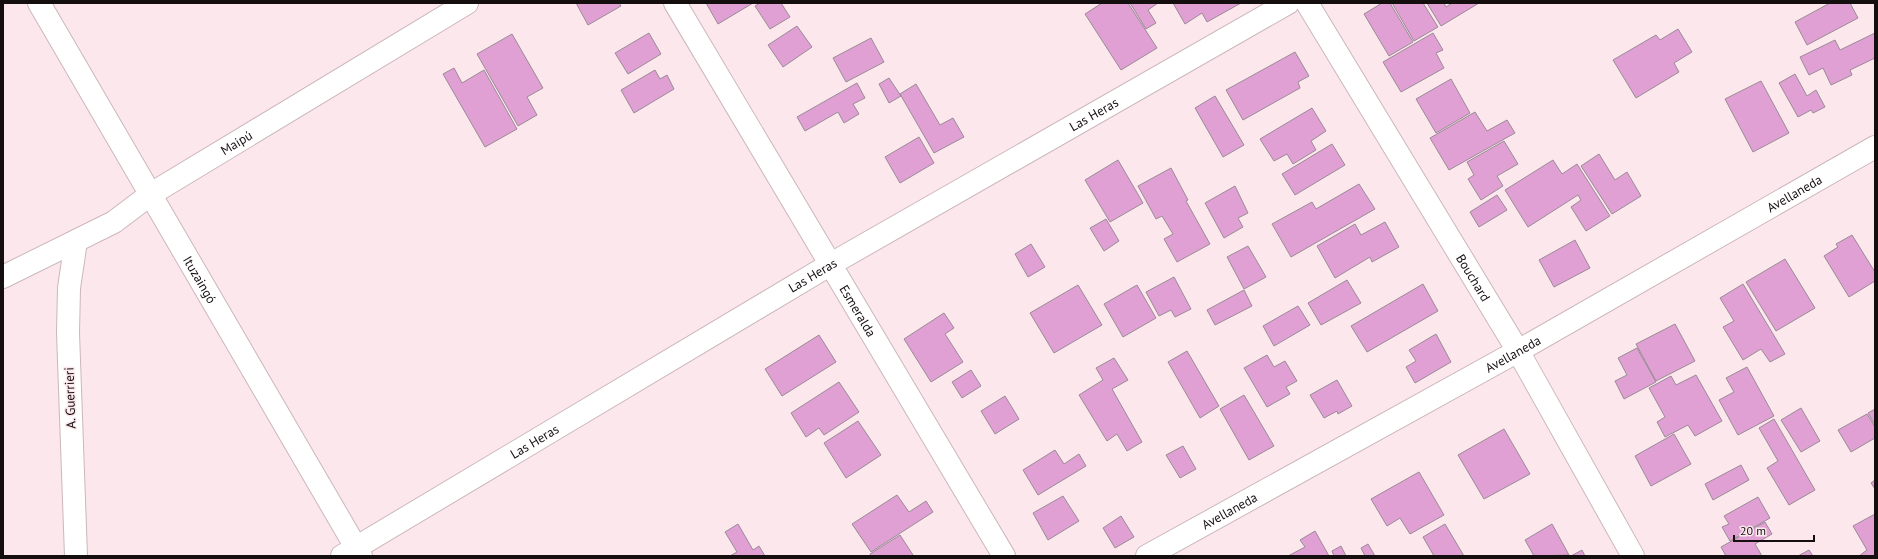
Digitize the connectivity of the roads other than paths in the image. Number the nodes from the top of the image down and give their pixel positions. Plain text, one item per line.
1 (39, 3) edge
2 (467, 3) edge
3 (675, 3) edge
4 (1288, 3) edge
5 (1307, 3) edge
6 (1875, 147) edge
7 (151, 194) junction
8 (76, 241) junction
9 (831, 264) junction
10 (3, 277) edge
11 (1518, 351) junction
12 (353, 553) edge
13 (76, 556) edge
14 (1004, 556) edge
15 (1147, 556) edge
16 (1633, 556) edge

1 - 7 street, Ituzaingó
2 - 7 street, Maipú
3 - 9 street, Esmeralda
4 - 9 street, Las Heras
5 - 11 street, Bouchard
6 - 11 street, Avellaneda
7 - 8 street, Maipú
7 - 12 street, Ituzaingó
8 - 10 street, Maipú
8 - 13 street, A. Guerrieri
9 - 12 street, Las Heras
9 - 14 street, Esmeralda
11 - 15 street, Avellaneda
11 - 16 street, Bouchard

